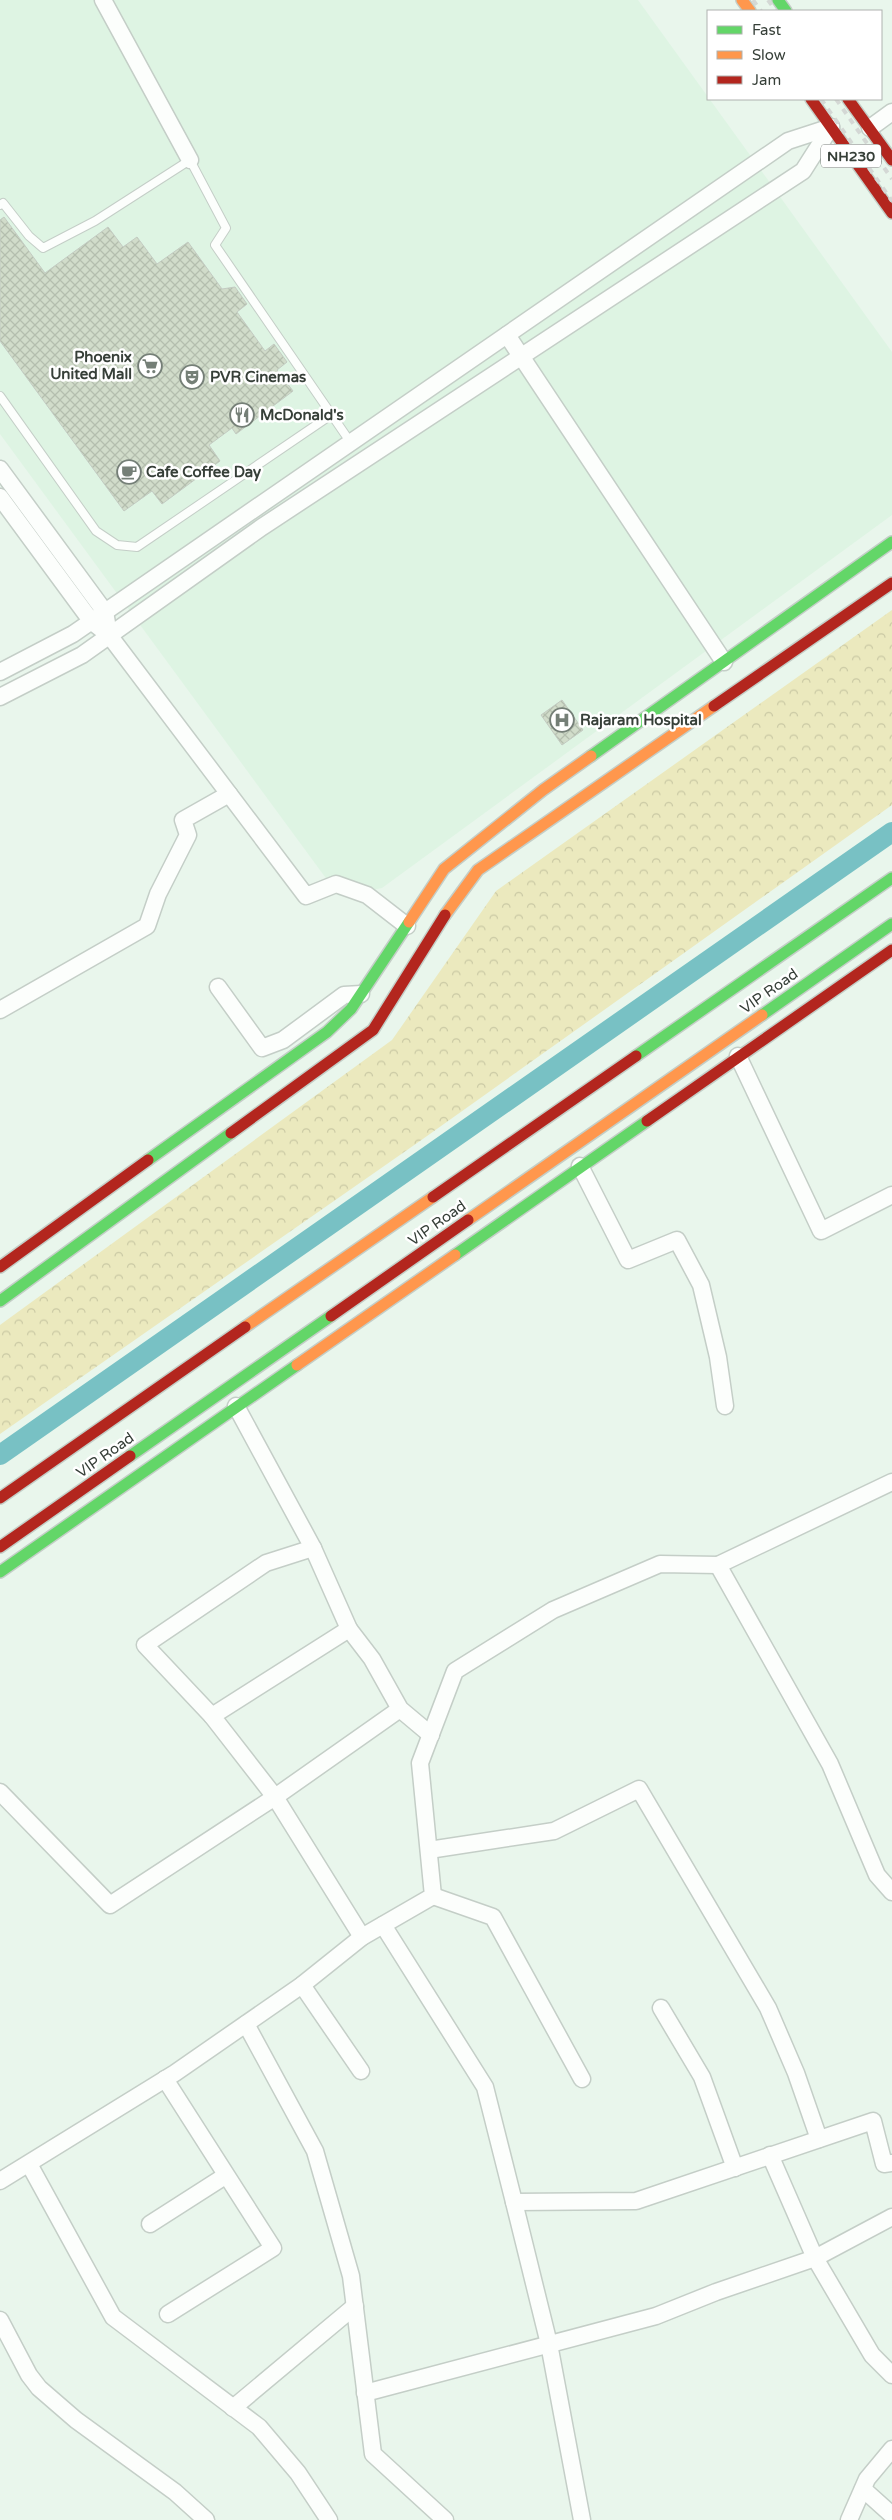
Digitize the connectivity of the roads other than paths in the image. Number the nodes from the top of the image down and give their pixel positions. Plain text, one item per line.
1 (103, 0) edge
2 (812, 100) edge
3 (849, 100) edge
4 (892, 112) edge
5 (831, 127) junction
6 (870, 128) junction
7 (190, 160) junction
8 (892, 160) edge
9 (0, 205) edge
10 (892, 213) edge
11 (507, 335) junction
12 (522, 357) junction
13 (0, 396) edge
14 (331, 415) junction
15 (351, 443) junction
16 (0, 469) edge
17 (0, 497) edge
18 (892, 542) edge
19 (892, 583) edge
20 (99, 617) junction
21 (110, 635) junction
22 (724, 662) junction
23 (0, 672) edge
24 (0, 697) edge
25 (230, 794) junction
26 (892, 878) edge
27 (892, 924) edge
28 (407, 926) junction
29 (892, 950) edge
30 (387, 978) junction
31 (218, 988) dead end
32 (361, 994) junction
33 (3, 1003) edge
34 (738, 1056) junction
35 (580, 1166) junction
36 (892, 1195) edge
37 (486, 1207) junction
38 (498, 1223) junction
39 (0, 1266) edge
40 (0, 1301) edge
41 (236, 1406) junction
42 (725, 1406) dead end
43 (892, 1482) edge
44 (0, 1498) edge
45 (0, 1547) edge
46 (313, 1548) junction
47 (718, 1565) junction
48 (0, 1572) edge
49 (349, 1628) junction
50 (400, 1709) junction
51 (212, 1716) junction
52 (431, 1735) junction
53 (0, 1792) edge
54 (275, 1797) junction
55 (429, 1850) junction
56 (892, 1892) edge
57 (433, 1896) junction
58 (384, 1925) junction
59 (362, 1937) junction
60 (302, 1985) junction
61 (661, 2008) dead end
62 (246, 2024) junction
63 (361, 2071) dead end
64 (165, 2079) junction
65 (582, 2079) dead end
66 (820, 2139) junction
67 (770, 2156) junction
68 (892, 2163) edge
69 (29, 2164) junction
70 (735, 2168) junction
71 (225, 2176) junction
72 (0, 2180) edge
73 (514, 2202) junction
74 (892, 2217) edge
75 (150, 2224) dead end
76 (815, 2258) junction
77 (355, 2306) junction
78 (168, 2314) dead end
79 (0, 2320) edge
80 (549, 2344) junction
81 (892, 2375) edge
82 (365, 2393) junction
83 (233, 2408) junction
84 (892, 2449) edge
85 (863, 2489) junction
86 (892, 2515) edge
87 (206, 2520) edge
88 (329, 2520) edge
89 (445, 2520) edge
90 (582, 2520) edge
91 (849, 2520) edge

1 - 7 street
2 - 5 main road, NH230
3 - 6 main road, NH230
4 - 6 street
5 - 10 main road, NH230
5 - 11 street
5 - 12 street
6 - 8 main road, NH230
7 - 9 lane
7 - 14 lane
11 - 12 street
11 - 15 street
12 - 21 street
12 - 22 street
13 - 14 lane
14 - 15 lane
15 - 20 street
16 - 20 street
17 - 20 street
18 - 22 main road
19 - 30 main road
20 - 21 street
20 - 23 street
21 - 24 street
21 - 25 street
22 - 28 main road
25 - 28 street
25 - 33 street
26 - 44 main road, VIP Road
27 - 37 main road, VIP Road
28 - 30 main road
29 - 34 main road
30 - 32 main road
30 - 40 main road
31 - 32 street
32 - 39 main road
34 - 35 main road
34 - 36 street
35 - 38 main road
35 - 42 street
37 - 38 main road
37 - 45 main road, VIP Road
38 - 41 main road
41 - 46 street
41 - 48 main road
43 - 47 street
46 - 49 street
46 - 51 street
47 - 52 street
47 - 56 street
49 - 50 street
49 - 51 street
50 - 52 street
50 - 54 street
51 - 54 street
52 - 55 street
53 - 54 street
54 - 59 street
55 - 57 street
55 - 66 street
57 - 58 street
57 - 65 street
58 - 59 street
58 - 73 street
59 - 60 street
60 - 62 street
60 - 63 street
61 - 70 street
62 - 64 street
62 - 77 street
64 - 69 street
64 - 71 street
66 - 67 street
66 - 68 street
67 - 70 street
67 - 76 street
69 - 72 street
69 - 83 street
70 - 73 street
71 - 75 street
71 - 78 street
73 - 80 street
74 - 76 street
76 - 80 street
76 - 81 street
77 - 82 street
77 - 83 street
79 - 87 street
80 - 82 street
80 - 90 street
82 - 89 street
83 - 88 street
84 - 85 street
85 - 86 street
85 - 91 street

